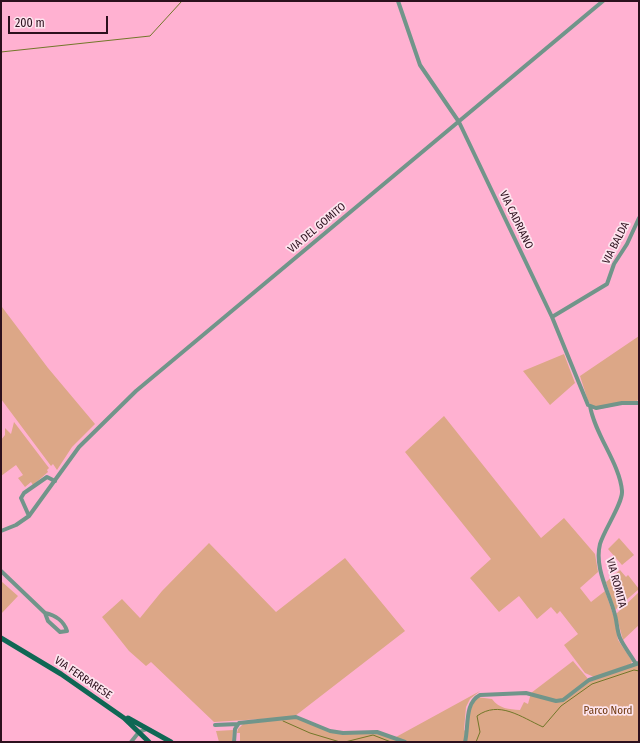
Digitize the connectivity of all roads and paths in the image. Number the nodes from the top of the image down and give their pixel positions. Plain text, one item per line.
1 (398, 1) edge
2 (604, 1) edge
3 (458, 122) junction
4 (639, 218) edge
5 (552, 317) junction
6 (639, 403) edge
7 (592, 407) junction
8 (55, 481) junction
9 (29, 516) junction
10 (1, 531) edge
11 (1, 571) edge
12 (45, 613) junction
13 (1, 638) edge
14 (638, 664) edge
15 (111, 709) junction
16 (238, 724) junction
17 (216, 725) dead end
18 (148, 729) junction
19 (139, 732) junction
20 (131, 742) edge
21 (149, 742) edge
22 (169, 742) edge
23 (234, 742) edge
24 (405, 742) edge
25 (465, 742) edge

1 - 3 street, VIA CADRIANO
2 - 3 street, VIA DEL GOMITO
3 - 5 street, VIA CADRIANO
3 - 8 street, VIA DEL GOMITO
4 - 5 street, VIA BALDA
5 - 7 street, VIA CADRIANO
6 - 7 street
7 - 14 street, VIA ROMITA
8 - 9 street, VIA DEL GOMITO
8 - 9 street
9 - 10 street, VIA DEL GOMITO
11 - 12 street
12 - 12 street
13 - 15 main road, VIA FERRARESE
14 - 25 street, VIA ROMITA
15 - 18 main road
15 - 19 main road, VIA FERRARESE
16 - 17 street
16 - 23 street
16 - 24 street
18 - 19 street
18 - 22 main road
19 - 20 street
19 - 21 main road, VIA FERRARESE

